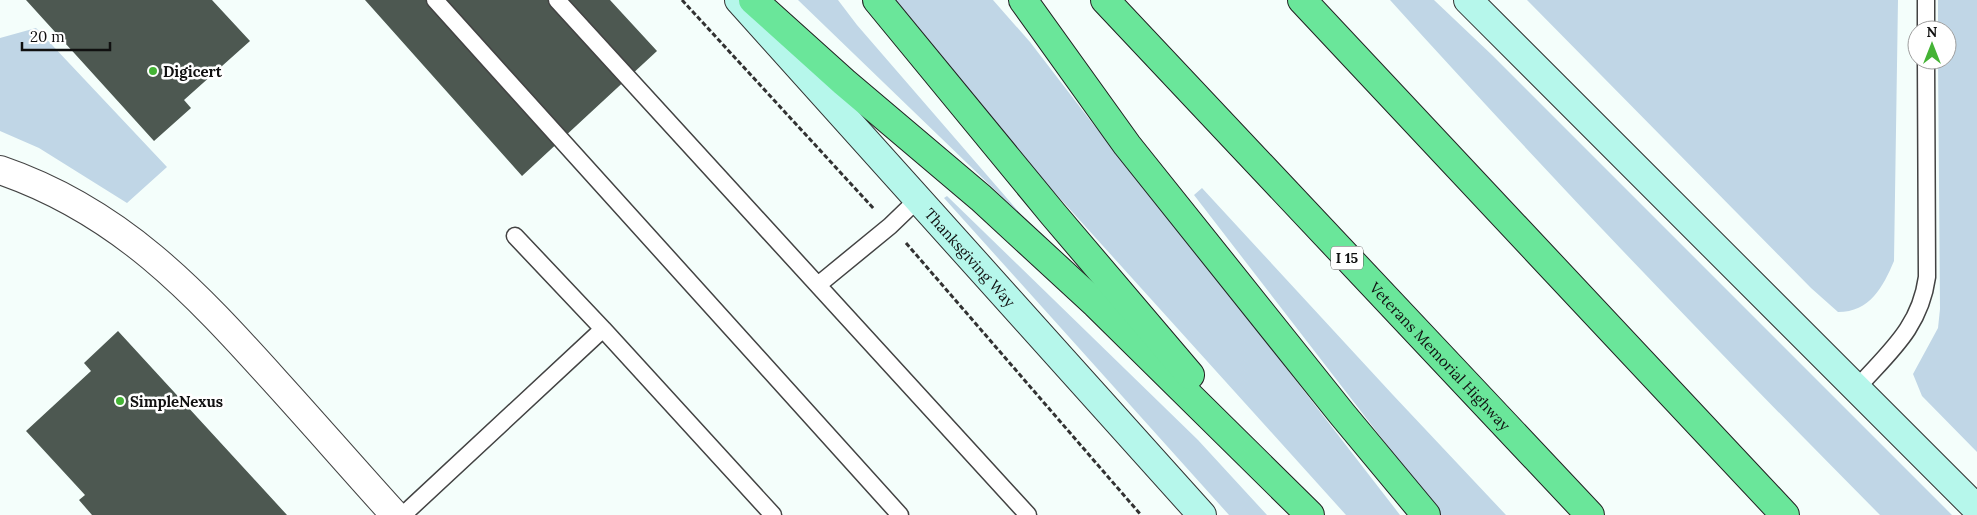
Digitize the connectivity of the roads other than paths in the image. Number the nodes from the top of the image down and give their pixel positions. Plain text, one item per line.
1 (435, 0) edge
2 (557, 0) edge
3 (739, 0) edge
4 (753, 0) edge
5 (877, 0) edge
6 (1024, 0) edge
7 (1105, 0) edge
8 (1302, 0) edge
9 (1468, 0) edge
10 (1926, 0) edge
11 (1926, 20) edge
12 (1926, 70) edge
13 (0, 170) edge
14 (918, 199) junction
15 (515, 236) dead end
16 (818, 285) junction
17 (603, 329) junction
18 (1856, 388) junction
19 (1977, 510) edge
20 (395, 515) edge
21 (403, 515) edge
22 (773, 515) edge
23 (900, 515) edge
24 (1028, 515) edge
25 (1202, 515) edge
26 (1310, 515) edge
27 (1426, 515) edge
28 (1590, 515) edge
29 (1785, 515) edge

1 - 23 lane
2 - 16 lane
3 - 14 main road, Thanksgiving Way
4 - 26 highway
5 - 26 highway
6 - 27 highway
7 - 28 highway, Veterans Memorial Highway / I 15
8 - 29 highway
9 - 18 main road
10 - 11 lane
12 - 18 lane
13 - 20 street
14 - 16 lane
14 - 25 main road, Thanksgiving Way
15 - 17 lane
16 - 24 lane
17 - 21 lane
17 - 22 lane
18 - 19 main road

